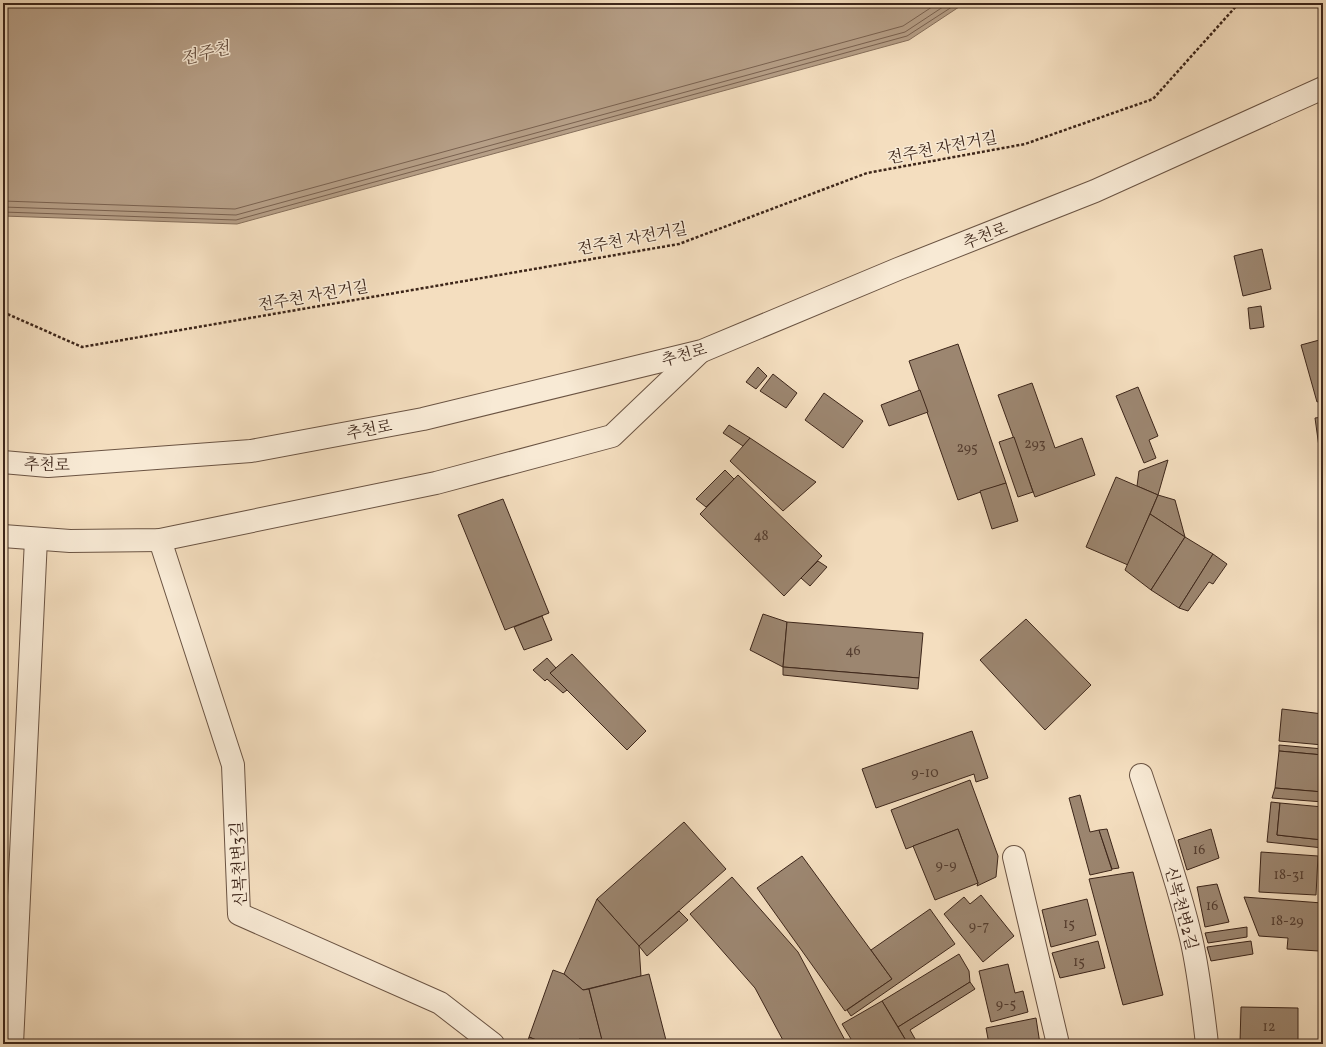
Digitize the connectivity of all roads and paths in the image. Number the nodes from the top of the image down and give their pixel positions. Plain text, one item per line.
1 (1239, 3) edge
2 (1323, 88) edge
3 (3, 312) edge
4 (702, 351) junction
5 (3, 462) edge
6 (3, 536) edge
7 (36, 539) junction
8 (160, 540) junction
9 (1141, 775) dead end
10 (1014, 857) dead end
11 (12, 1044) edge
12 (493, 1044) edge
13 (1058, 1044) edge
14 (1207, 1044) edge

1 - 3 path, 전주천 자전거길
2 - 4 street, 추천로
4 - 5 street, 추천로
4 - 8 street
6 - 7 street
7 - 8 street
7 - 11 street
8 - 12 street, 신복천변3길
9 - 14 street, 신복천변2길
10 - 13 street

